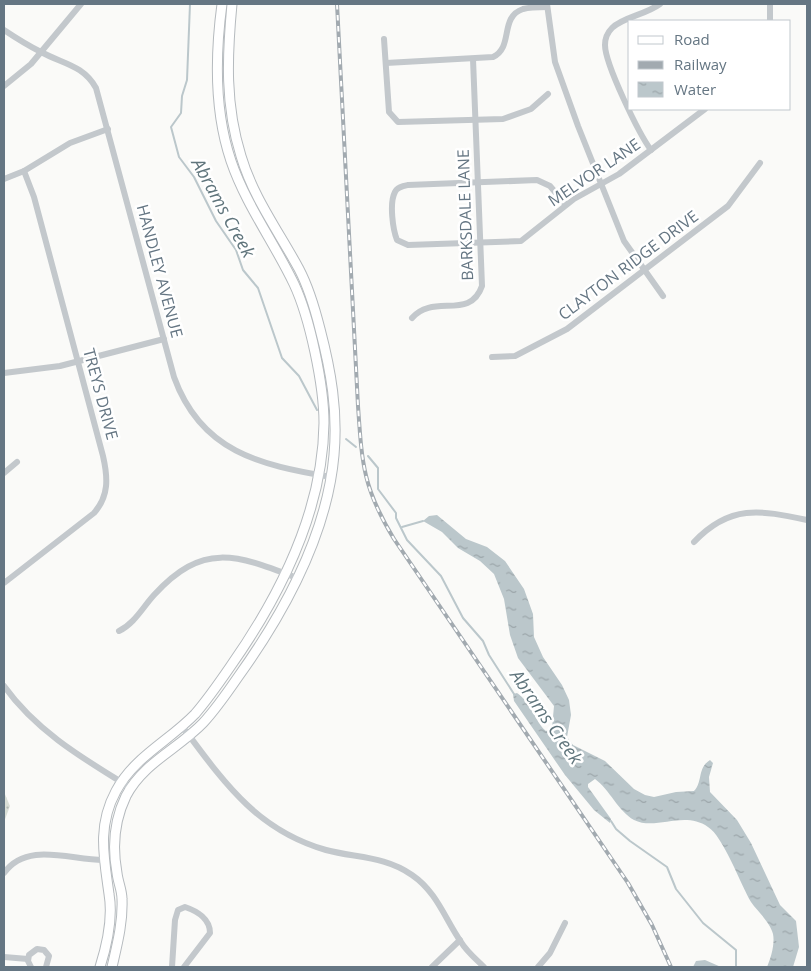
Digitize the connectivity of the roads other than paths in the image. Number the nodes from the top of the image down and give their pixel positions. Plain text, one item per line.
1 (82, 4) edge
2 (222, 4) edge
3 (232, 4) edge
4 (660, 4) edge
5 (770, 4) edge
6 (547, 5) edge
7 (770, 20) edge
8 (4, 30) edge
9 (384, 39) dead end
10 (42, 52) junction
11 (473, 59) junction
12 (386, 63) junction
13 (4, 86) edge
14 (548, 94) dead end
15 (628, 107) edge
16 (629, 110) edge
17 (704, 110) edge
18 (475, 120) junction
19 (108, 129) junction
20 (651, 150) junction
21 (760, 163) dead end
22 (24, 171) junction
23 (4, 179) edge
24 (479, 182) junction
25 (601, 184) junction
26 (566, 205) junction
27 (481, 243) junction
28 (644, 271) junction
29 (663, 296) dead end
30 (412, 318) dead end
31 (164, 339) junction
32 (492, 358) dead end
33 (78, 362) junction
34 (4, 373) edge
35 (18, 462) dead end
36 (4, 473) edge
37 (318, 475) junction
38 (330, 477) junction
39 (807, 520) edge
40 (694, 542) dead end
41 (286, 574) junction
42 (297, 578) junction
43 (4, 583) edge
44 (119, 631) dead end
45 (4, 686) edge
46 (182, 726) junction
47 (189, 736) junction
48 (121, 782) junction
49 (131, 788) junction
50 (103, 860) junction
51 (4, 872) edge
52 (565, 923) dead end
53 (460, 940) junction
54 (4, 957) edge
55 (28, 959) junction
56 (31, 967) edge
57 (46, 967) edge
58 (100, 967) edge
59 (112, 967) edge
60 (172, 967) edge
61 (184, 967) edge
62 (432, 967) edge
63 (484, 967) edge
64 (538, 967) edge

1 - 10 street
2 - 37 main road
3 - 38 main road
4 - 15 street
5 - 7 street
6 - 11 street
6 - 25 street
8 - 10 street, HANDLEY AVENUE
9 - 12 street
10 - 13 street
10 - 19 street, HANDLEY AVENUE
11 - 12 street
11 - 18 street, BARKSDALE LANE
12 - 18 street
14 - 18 street
16 - 20 street
17 - 20 street, MELVOR LANE
18 - 24 street, BARKSDALE LANE
19 - 22 street
19 - 31 street, HANDLEY AVENUE
20 - 25 street, MELVOR LANE
21 - 28 street, CLAYTON RIDGE DRIVE
22 - 23 street
22 - 33 street, TREYS DRIVE
24 - 26 street, MELVOR LANE
24 - 27 street, BARKSDALE LANE
24 - 27 street, MELVOR LANE
25 - 26 street, MELVOR LANE
25 - 28 street
26 - 27 street, MELVOR LANE
27 - 30 street, BARKSDALE LANE
28 - 29 street
28 - 32 street, CLAYTON RIDGE DRIVE
31 - 33 street
31 - 37 street, HANDLEY AVENUE
33 - 34 street
33 - 43 street, TREYS DRIVE
35 - 36 street
37 - 38 street, HANDLEY AVENUE
37 - 41 main road
38 - 42 main road
39 - 40 street
41 - 42 street
41 - 44 street
41 - 46 main road
42 - 47 main road
45 - 48 street
46 - 47 street
46 - 48 main road
47 - 49 main road
47 - 53 street
48 - 49 street
48 - 50 main road
49 - 59 main road
50 - 51 street
50 - 58 main road
52 - 64 street
53 - 62 street
53 - 63 street
54 - 55 street
55 - 56 street
55 - 57 street
60 - 61 street

